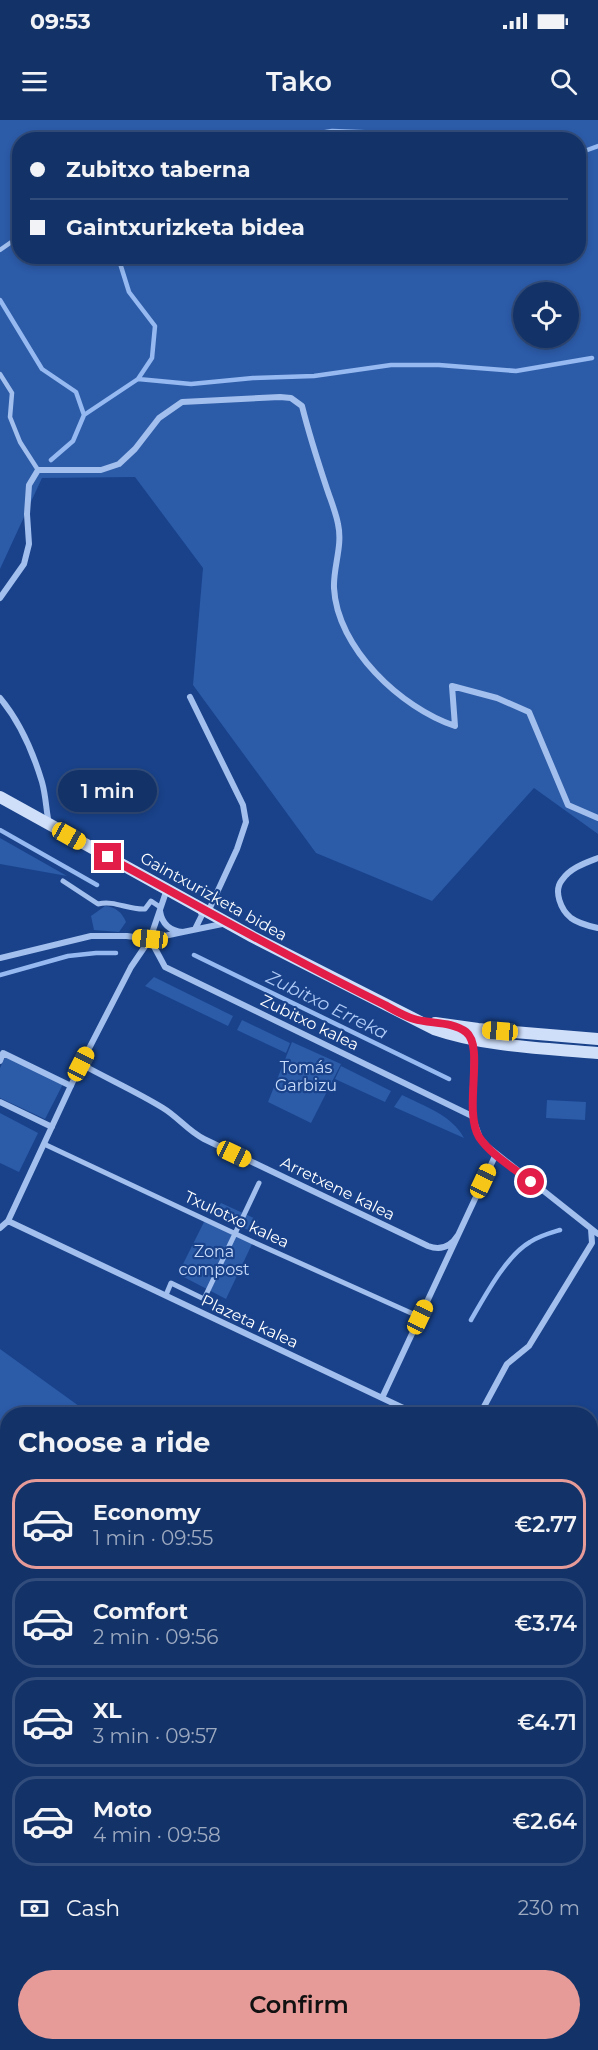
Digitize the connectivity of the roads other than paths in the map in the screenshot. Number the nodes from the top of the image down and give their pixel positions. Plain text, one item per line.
1 (0, 374) edge
2 (38, 470) junction
3 (0, 598) edge
4 (189, 697) dead end
5 (0, 698) edge
6 (0, 797) edge
7 (598, 818) edge
8 (50, 825) junction
9 (598, 858) edge
10 (63, 880) dead end
11 (167, 889) junction
12 (160, 907) junction
13 (203, 909) junction
14 (228, 923) junction
15 (598, 928) edge
16 (195, 929) junction
17 (183, 932) junction
18 (150, 939) junction
19 (0, 958) edge
20 (414, 1019) junction
21 (457, 1027) junction
22 (598, 1039) edge
23 (473, 1041) junction
24 (598, 1053) edge
25 (0, 1060) edge
26 (81, 1064) junction
27 (71, 1086) junction
28 (0, 1102) edge
29 (472, 1116) junction
30 (52, 1127) junction
31 (44, 1144) junction
32 (496, 1154) junction
33 (259, 1183) dead end
34 (8, 1221) junction
35 (0, 1227) edge
36 (591, 1229) junction
37 (235, 1234) junction
38 (598, 1234) edge
39 (458, 1235) junction
40 (166, 1295) junction
41 (420, 1317) junction
42 (382, 1398) junction
43 (401, 1407) edge
44 (484, 1407) edge

1 - 2 lane
2 - 3 street
2 - 7 street
4 - 13 street
5 - 8 street
6 - 8 main road, Gaintxurizketa bidea
8 - 11 main road, Gaintxurizketa bidea
9 - 15 street
10 - 12 street
11 - 12 street
11 - 13 main road, Gaintxurizketa bidea
12 - 17 street
12 - 18 street
13 - 14 main road, Gaintxurizketa bidea
13 - 16 street
14 - 16 street
14 - 20 main road, Gaintxurizketa bidea
16 - 17 street
17 - 18 street
18 - 19 street
18 - 26 street
18 - 29 street, Zubitxo kalea
20 - 21 main road
20 - 23 main road
21 - 22 main road
21 - 23 street
23 - 24 main road
23 - 29 street
25 - 27 street
26 - 27 street
26 - 39 street, Arretxene kalea
27 - 30 street
28 - 30 street
29 - 32 street
30 - 31 street
31 - 34 street
31 - 37 street, Txulotxo kalea
32 - 36 street
32 - 39 street
33 - 37 street
34 - 35 street
34 - 40 street, Plazeta kalea
36 - 38 street
36 - 44 street
37 - 40 street
37 - 41 street, Txulotxo kalea
39 - 41 street
40 - 42 street, Plazeta kalea
41 - 42 street
42 - 43 street, Plazeta kalea

